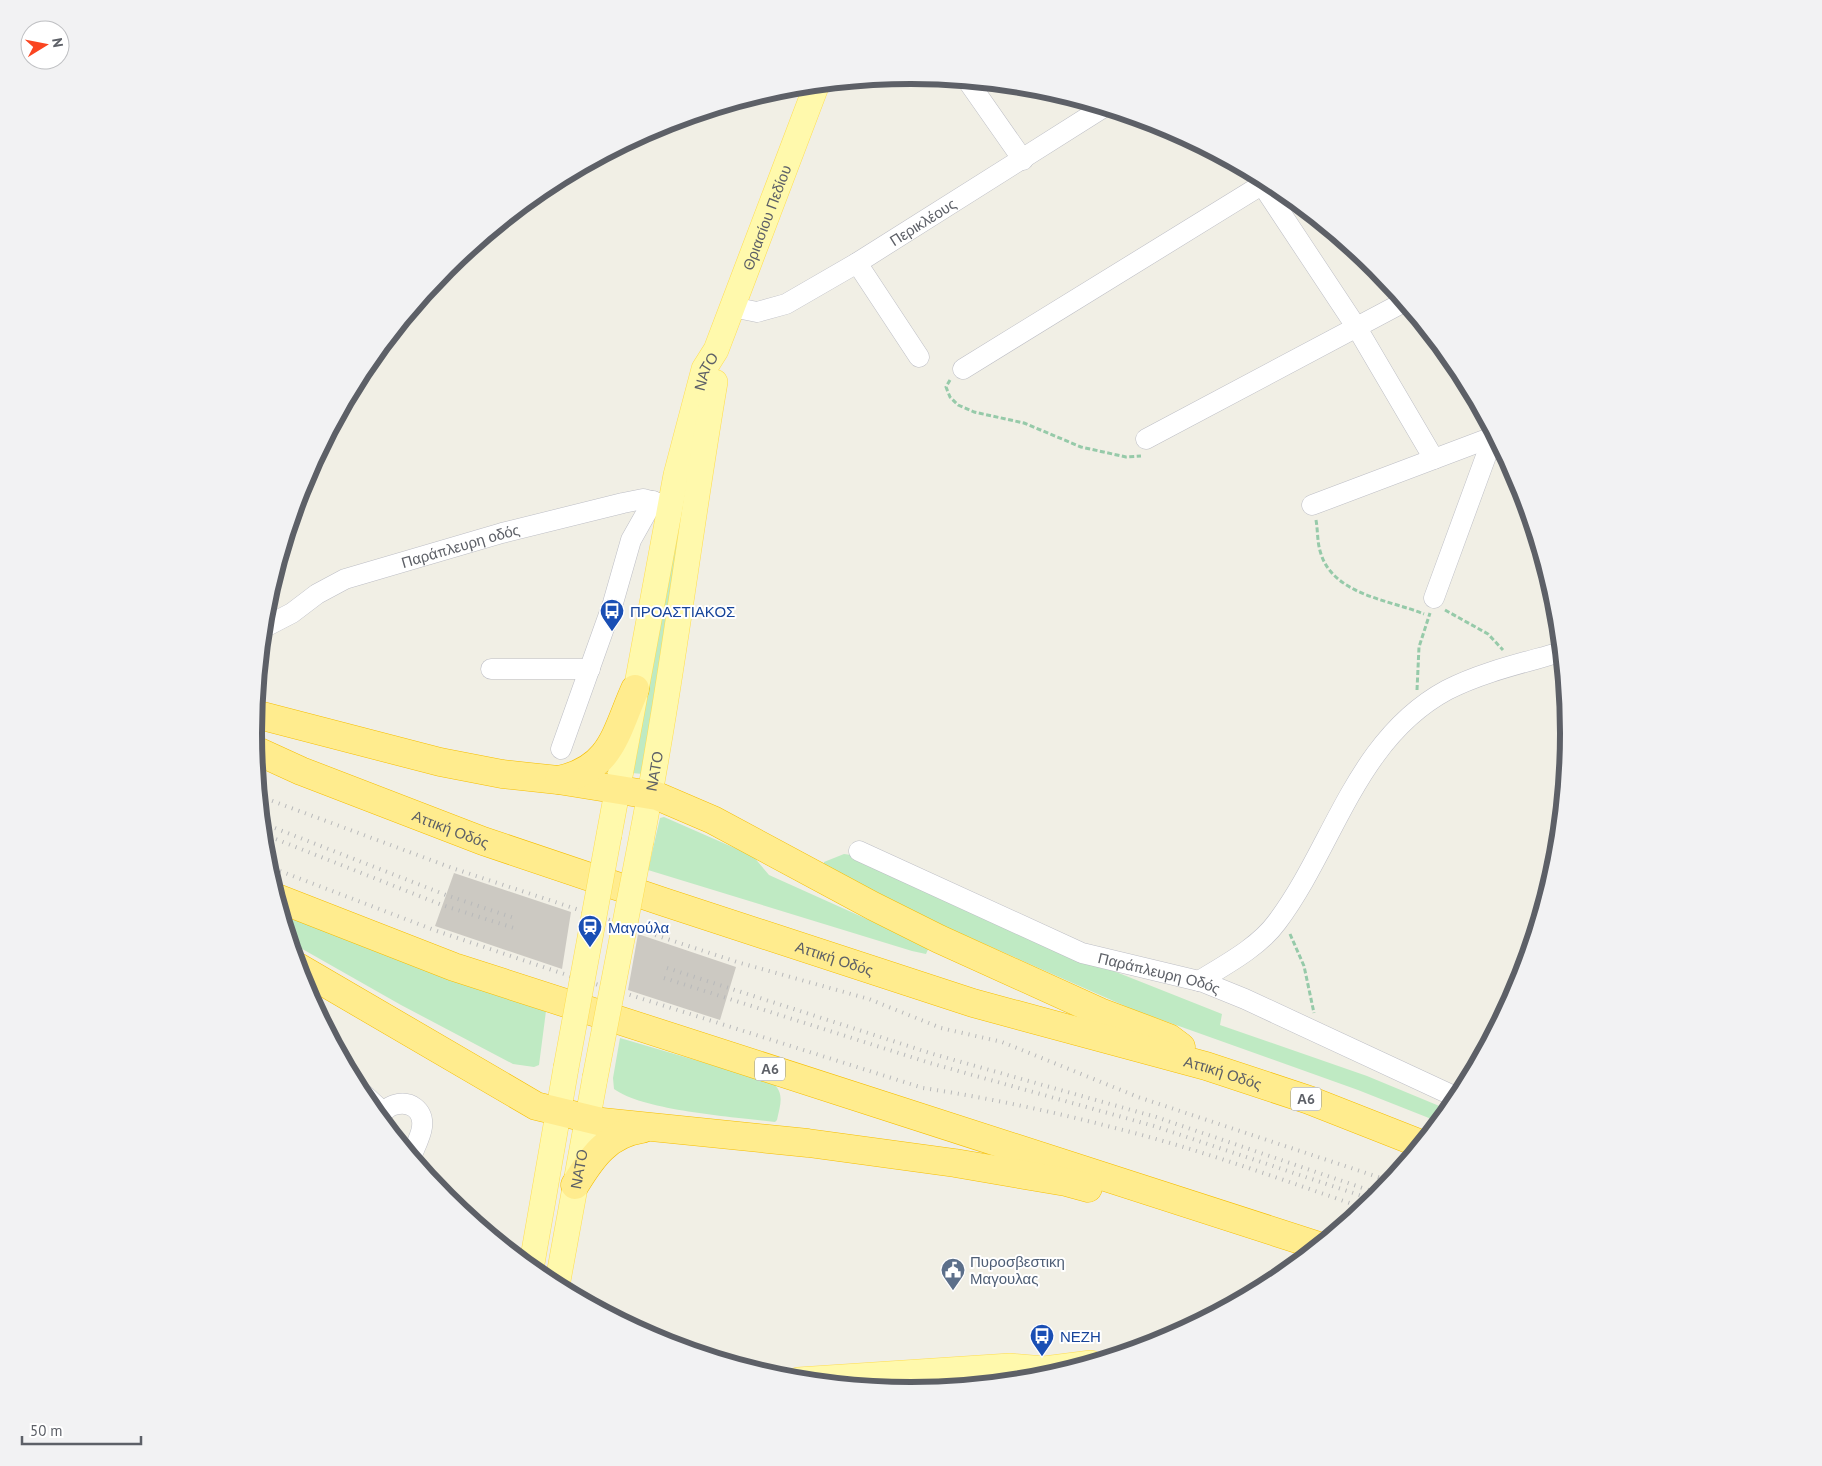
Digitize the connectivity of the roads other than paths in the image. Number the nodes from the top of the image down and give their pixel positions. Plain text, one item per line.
1 (972, 87) edge
2 (814, 91) edge
3 (1097, 111) edge
4 (1023, 160) junction
5 (1257, 184) edge
6 (1268, 191) edge
7 (858, 263) junction
8 (1399, 305) edge
9 (732, 307) junction
10 (1357, 328) junction
11 (716, 350) junction
12 (919, 357) dead end
13 (963, 369) road end
14 (1489, 438) edge
15 (1146, 439) road end
16 (1491, 443) edge
17 (1434, 459) junction
18 (661, 504) junction
19 (1312, 505) road end
20 (1432, 607) road end
21 (271, 624) edge
22 (1556, 654) edge
23 (491, 669) dead end
24 (590, 669) junction
25 (635, 689) junction
26 (262, 716) edge
27 (561, 749) dead end
28 (262, 753) edge
29 (558, 780) junction
30 (618, 789) junction
31 (650, 794) junction
32 (859, 851) dead end
33 (284, 901) edge
34 (307, 972) edge
35 (1199, 981) junction
36 (1206, 1066) junction
37 (1451, 1095) edge
38 (384, 1112) edge
39 (558, 1112) junction
40 (587, 1120) junction
41 (652, 1128) junction
42 (1415, 1142) edge
43 (414, 1150) edge
44 (575, 1185) junction
45 (1267, 1229) junction
46 (1311, 1244) edge
47 (533, 1261) edge
48 (558, 1278) edge
49 (1043, 1369) edge
50 (833, 1378) edge

1 - 4 street
2 - 9 main road, Θριασίου Πεδίου
3 - 4 street, Περικλέους
4 - 7 street, Περικλέους
5 - 13 street
6 - 10 street
7 - 9 street, Περικλέους
7 - 12 street
8 - 10 street
9 - 11 main road, Θριασίου Πεδίου
10 - 15 street
10 - 17 street
11 - 18 main road, ΝΑΤΟ
11 - 31 main road, ΝΑΤΟ
14 - 17 street
16 - 20 street
17 - 19 street
18 - 21 street, Παράπλευρη οδός
18 - 24 street
18 - 25 main road, ΝΑΤΟ
22 - 35 street
23 - 24 street
24 - 27 street
25 - 29 highway
25 - 30 main road, ΝΑΤΟ
26 - 29 highway
28 - 36 highway, Αττική Οδός / Α6
29 - 30 highway
30 - 31 highway
30 - 39 main road, ΝΑΤΟ, bridge
31 - 36 highway
31 - 40 main road, ΝΑΤΟ, bridge
32 - 35 street, Παράπλευρη Οδός
33 - 45 highway, Α6
34 - 39 highway
35 - 37 street, Παράπλευρη Οδός
36 - 42 highway, Αττική Οδός / Α6
38 - 43 street
39 - 40 highway
39 - 47 main road, ΝΑΤΟ
40 - 41 highway
40 - 44 main road, ΝΑΤΟ
41 - 44 highway
41 - 45 highway
44 - 48 main road, ΝΑΤΟ
45 - 46 highway, Α6
49 - 50 main road

